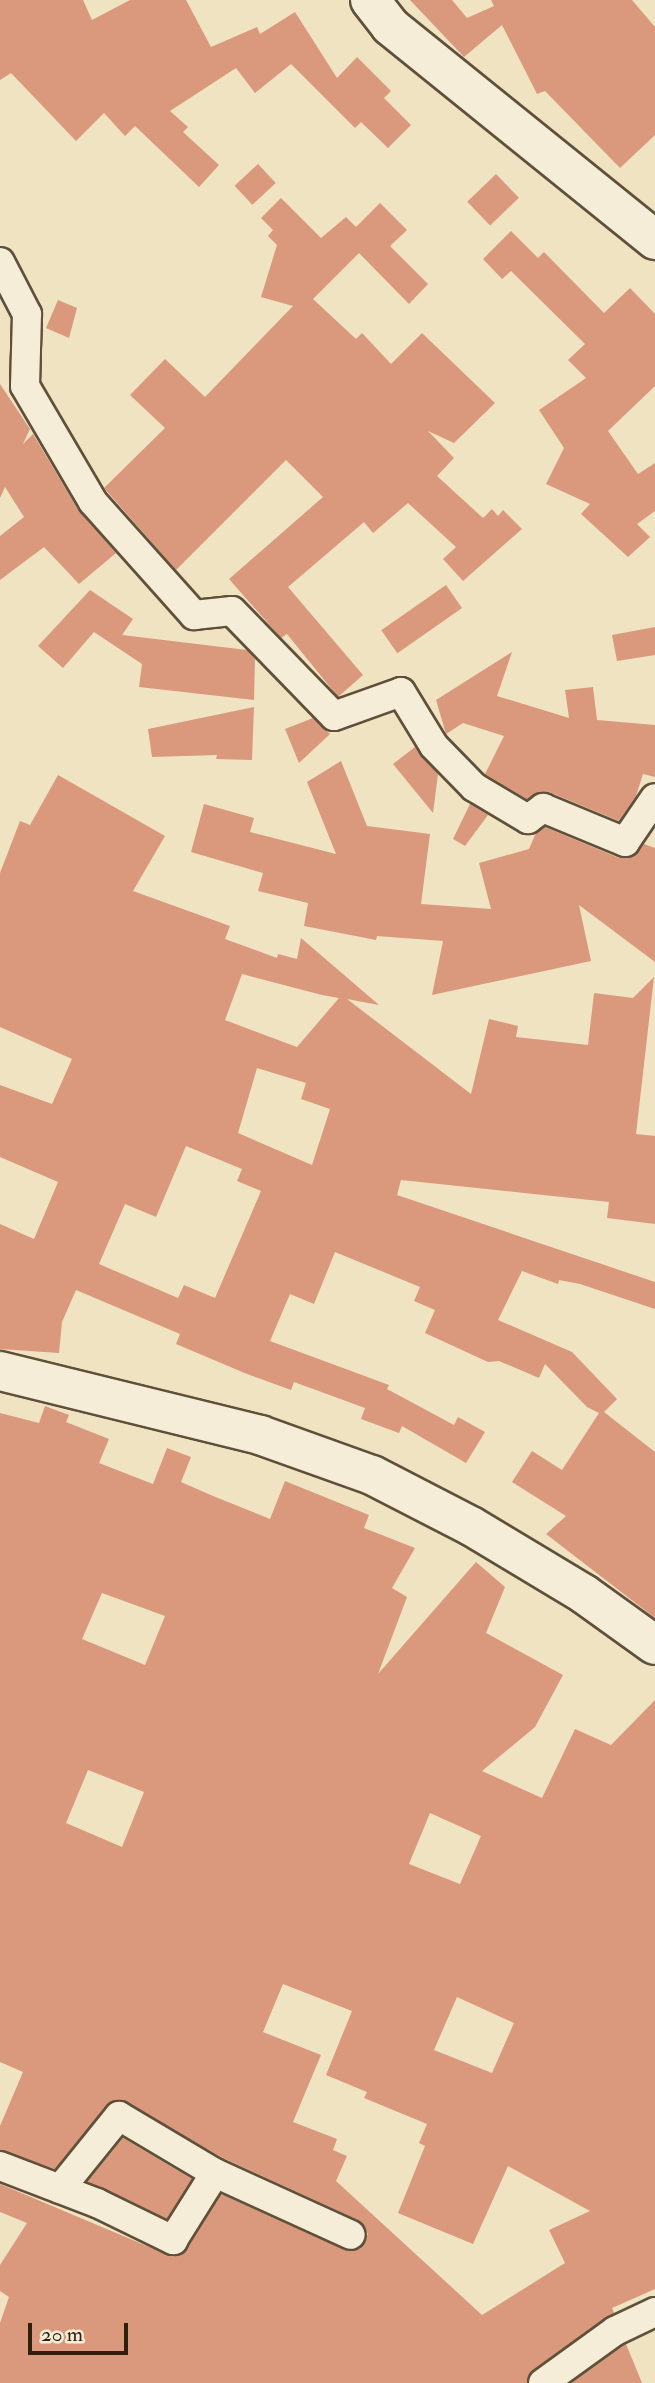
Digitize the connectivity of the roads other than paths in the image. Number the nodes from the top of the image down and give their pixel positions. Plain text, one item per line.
1 (370, 0) edge
2 (655, 240) edge
3 (0, 262) edge
4 (655, 798) edge
5 (0, 1371) edge
6 (655, 1645) edge
7 (0, 2166) edge
8 (215, 2173) junction
9 (60, 2189) junction
10 (351, 2235) dead end
11 (655, 2312) edge
12 (543, 2383) edge

1 - 2 street
3 - 4 street
5 - 6 street
7 - 9 street
8 - 9 street
8 - 9 street
8 - 10 street
11 - 12 street

